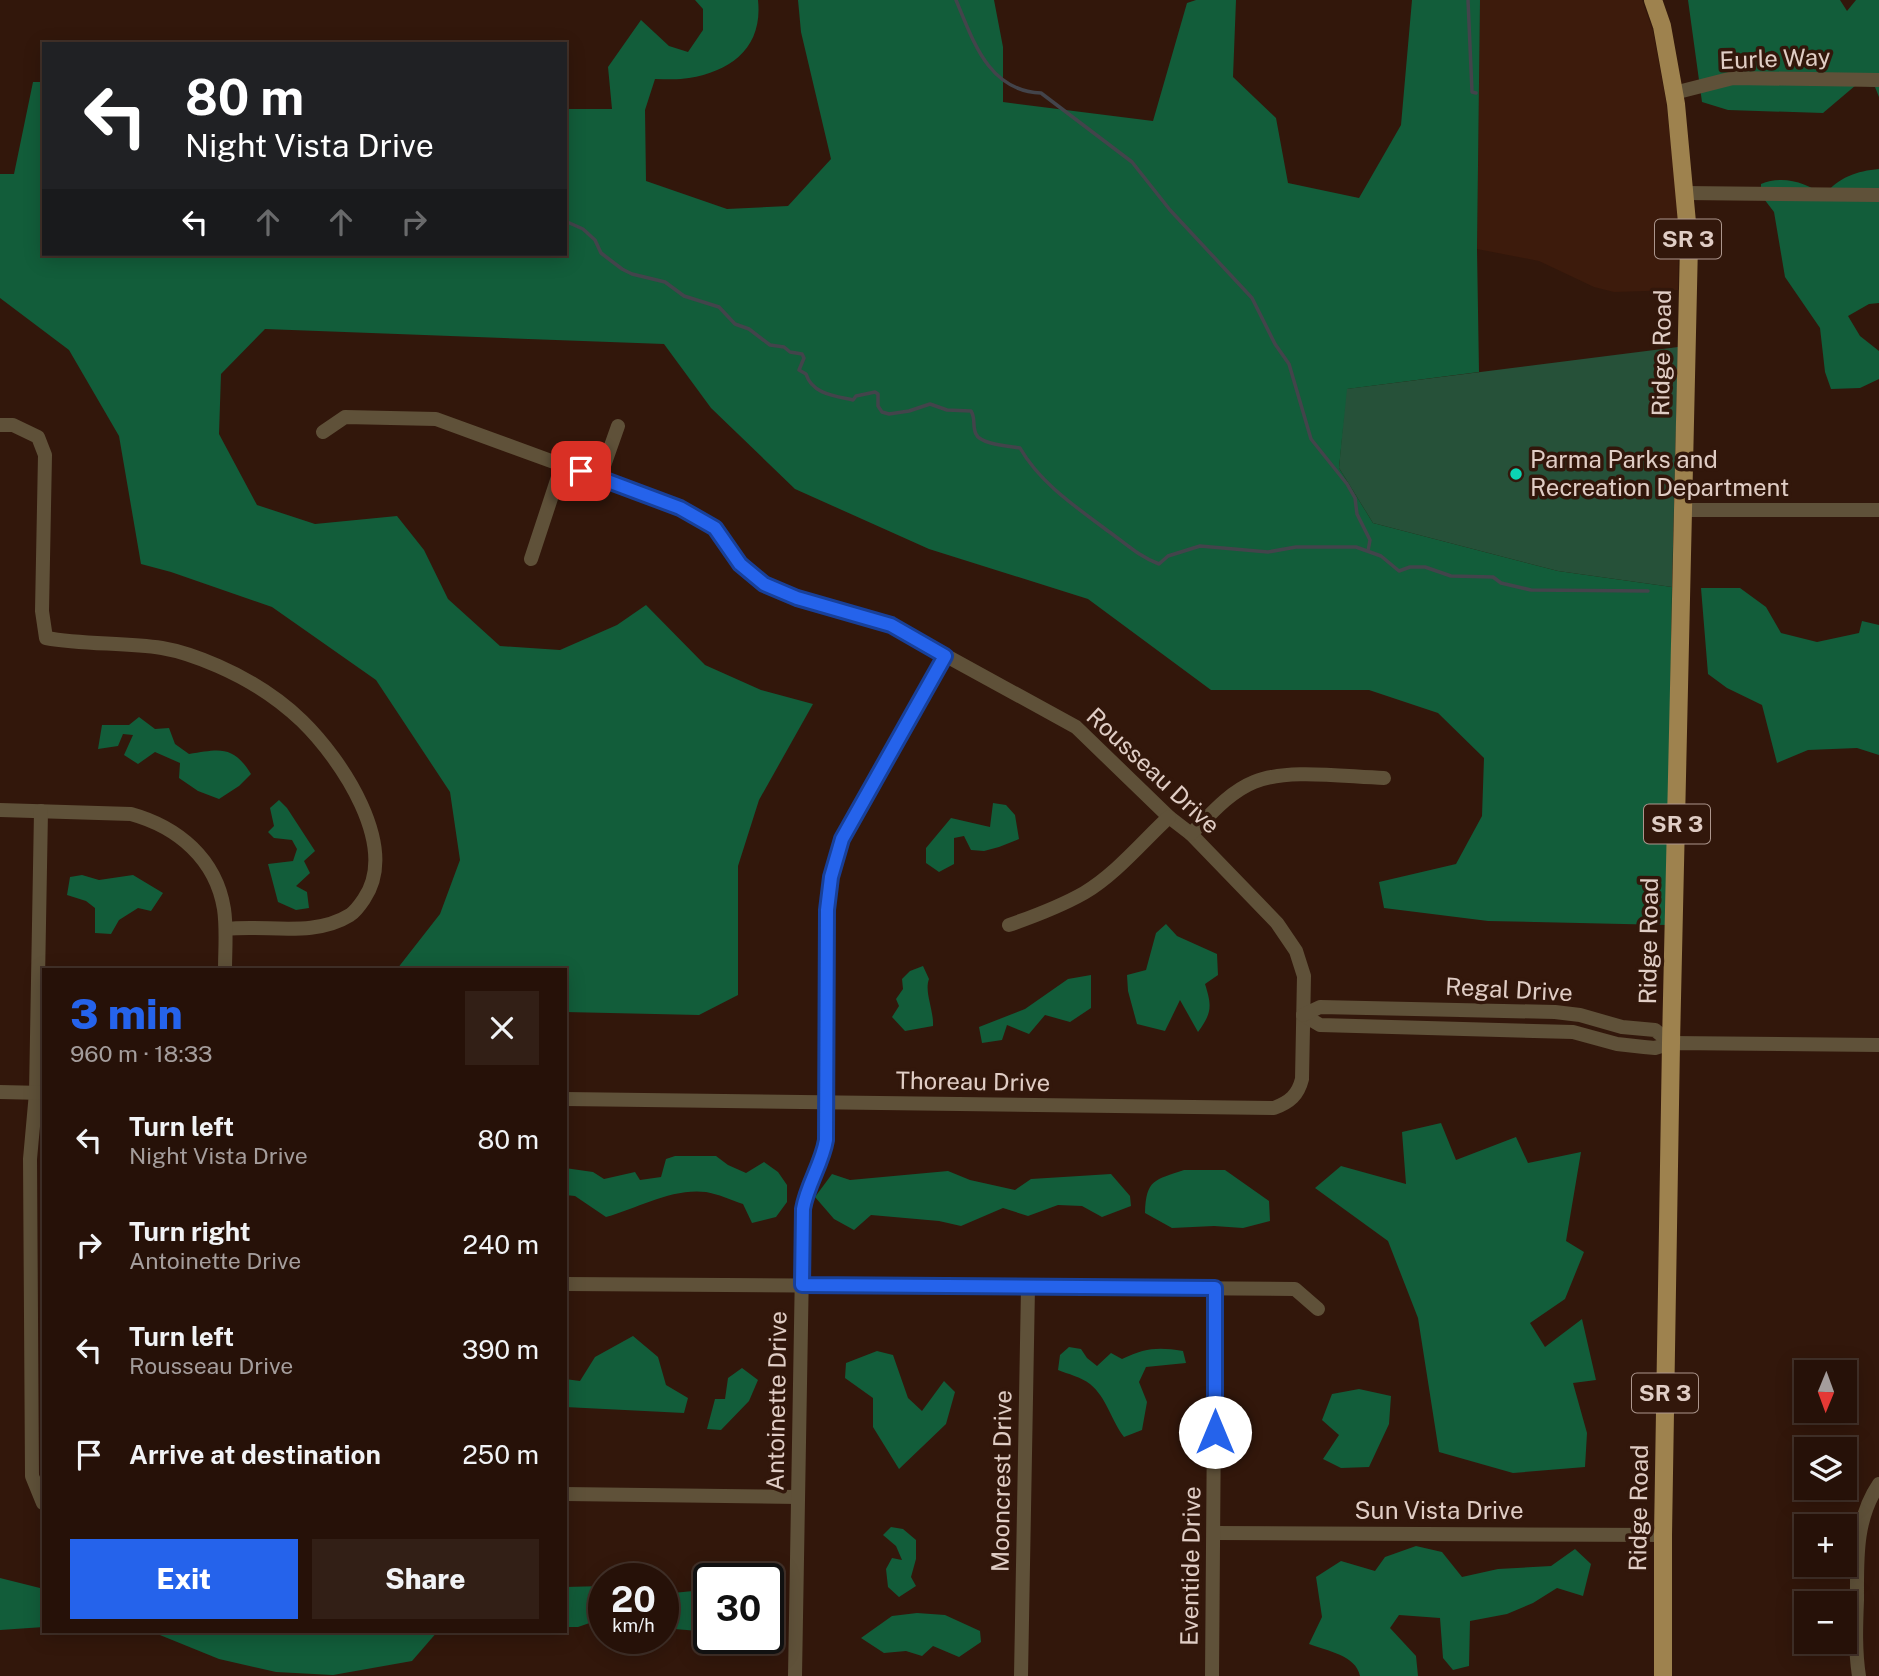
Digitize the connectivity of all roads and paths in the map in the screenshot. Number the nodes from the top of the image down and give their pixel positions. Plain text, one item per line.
1 (1653, 0) edge
2 (1879, 80) edge
3 (1674, 93) junction
4 (1684, 193) junction
5 (1879, 195) edge
6 (0, 425) edge
7 (618, 426) dead end
8 (323, 432) dead end
9 (562, 465) junction
10 (600, 477) junction
11 (1684, 510) junction
12 (1879, 510) edge
13 (531, 559) dead end
14 (945, 656) junction
15 (1384, 778) dead end
16 (0, 810) edge
17 (41, 811) junction
18 (1169, 817) junction
19 (1191, 834) junction
20 (1009, 925) dead end
21 (226, 929) junction
22 (225, 968) edge
23 (1516, 1012) junction
24 (1303, 1015) junction
25 (1516, 1031) junction
26 (1671, 1043) junction
27 (1879, 1045) edge
28 (0, 1092) edge
29 (40, 1093) edge
30 (567, 1099) edge
31 (828, 1103) junction
32 (38, 1261) edge
33 (567, 1284) edge
34 (802, 1285) junction
35 (1028, 1287) junction
36 (1215, 1288) junction
37 (1318, 1308) dead end
38 (1879, 1484) edge
39 (567, 1494) edge
40 (798, 1497) junction
41 (42, 1501) edge
42 (1215, 1533) junction
43 (1663, 1535) junction
44 (795, 1676) edge
45 (1021, 1676) edge
46 (1212, 1676) edge
47 (1663, 1676) edge
48 (1859, 1676) edge

1 - 3 main road, Ridge Road / SR 3
2 - 3 street, Eurle Way
3 - 4 main road, Ridge Road / SR 3
4 - 5 street
4 - 11 main road, Ridge Road / SR 3
6 - 21 street
7 - 10 street
8 - 9 street, Rousseau Drive
9 - 10 street, Rousseau Drive
9 - 13 street
10 - 14 street, Rousseau Drive
11 - 12 street
11 - 26 main road, Ridge Road / SR 3
14 - 18 street, Rousseau Drive
14 - 31 street, Antoinette Drive
15 - 19 street
16 - 17 street
17 - 21 street
17 - 29 street
18 - 19 street, Rousseau Drive
18 - 20 street
19 - 24 street, Rousseau Drive
21 - 22 street
23 - 24 street, Regal Drive
23 - 25 street
23 - 26 street, Regal Drive
24 - 25 street, Regal Drive
24 - 31 street, Thoreau Drive
25 - 26 street, Regal Drive
26 - 27 street
26 - 43 main road, Ridge Road / SR 3
28 - 29 street
29 - 32 street
30 - 31 street, Thoreau Drive
31 - 34 street, Antoinette Drive
32 - 41 street
33 - 34 street
34 - 35 street
34 - 40 street, Antoinette Drive
35 - 36 street
35 - 45 street, Mooncrest Drive
36 - 37 street
36 - 42 street, Eventide Drive
38 - 48 street
39 - 40 street
40 - 44 street, Antoinette Drive
42 - 43 street, Sun Vista Drive
42 - 46 street, Eventide Drive
43 - 47 main road, Ridge Road / SR 3

